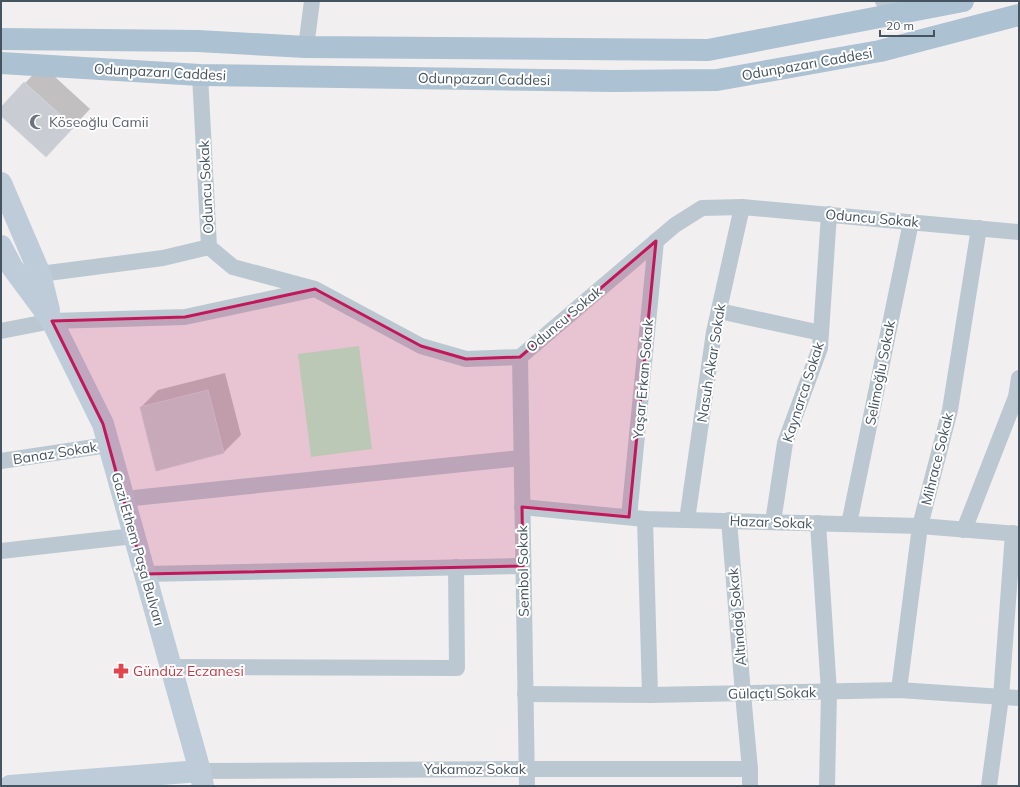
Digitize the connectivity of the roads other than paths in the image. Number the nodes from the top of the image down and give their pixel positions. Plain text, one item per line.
1 (312, 1) edge
2 (883, 1) edge
3 (891, 1) edge
4 (962, 1) edge
5 (1019, 15) edge
6 (963, 30) junction
7 (1, 39) edge
8 (306, 47) junction
9 (1, 63) edge
10 (200, 75) junction
11 (1, 183) edge
12 (742, 206) junction
13 (829, 214) junction
14 (910, 222) junction
15 (979, 228) junction
16 (1019, 232) edge
17 (656, 241) junction
18 (1, 246) edge
19 (209, 247) junction
20 (40, 274) junction
21 (315, 289) junction
22 (719, 311) junction
23 (52, 321) junction
24 (1, 331) edge
25 (822, 333) junction
26 (520, 357) junction
27 (1019, 378) edge
28 (108, 445) junction
29 (521, 458) junction
30 (1, 461) edge
31 (124, 499) junction
32 (522, 507) junction
33 (630, 517) junction
34 (645, 519) junction
35 (687, 520) junction
36 (729, 520) junction
37 (773, 522) junction
38 (818, 523) junction
39 (849, 524) junction
40 (920, 526) junction
41 (964, 530) junction
42 (1016, 534) edge
43 (134, 536) junction
44 (1, 551) edge
45 (523, 566) junction
46 (456, 567) junction
47 (144, 574) junction
48 (170, 667) junction
49 (899, 690) junction
50 (828, 692) junction
51 (525, 694) junction
52 (743, 694) junction
53 (650, 696) junction
54 (1001, 697) junction
55 (1019, 698) edge
56 (526, 769) junction
57 (750, 769) junction
58 (201, 779) edge
59 (10, 786) edge
60 (527, 786) edge
61 (750, 786) edge
62 (827, 786) edge
63 (989, 786) edge

1 - 8 street
2 - 3 street
4 - 6 main road, Odunpazarı Caddesi
4 - 8 main road, Odunpazarı Caddesi
5 - 6 main road, Odunpazarı Caddesi
6 - 10 main road, Odunpazarı Caddesi
7 - 8 main road, Odunpazarı Caddesi
9 - 10 main road, Odunpazarı Caddesi
10 - 19 street, Oduncu Sokak
11 - 20 main road, Gazi Ethem Paşa Bulvarı
12 - 13 street, Oduncu Sokak
12 - 17 street, Oduncu Sokak
12 - 22 street, Nasuh Akar Sokak
13 - 14 street, Oduncu Sokak
13 - 25 street, Kaynarca Sokak
14 - 15 street, Oduncu Sokak
14 - 39 street, Selimoğlu Sokak
15 - 16 street, Oduncu Sokak
15 - 40 street, Mihrace Sokak
17 - 26 street, Oduncu Sokak
17 - 33 street, Yaşar Erkan Sokak
18 - 23 main road, Gazi Ethem Paşa Bulvarı
19 - 20 street
19 - 21 street, Oduncu Sokak
20 - 23 main road, Gazi Ethem Paşa Bulvarı
21 - 23 street
21 - 26 street, Oduncu Sokak
22 - 25 street
22 - 35 street, Nasuh Akar Sokak
23 - 24 street
23 - 28 main road, Gazi Ethem Paşa Bulvarı
25 - 37 street, Kaynarca Sokak
26 - 29 street, Sembol Sokak
27 - 41 street
28 - 30 street, Banaz Sokak
28 - 31 main road, Gazi Ethem Paşa Bulvarı
29 - 31 street
29 - 32 street, Sembol Sokak
31 - 43 main road, Gazi Ethem Paşa Bulvarı
32 - 33 street, Hazar Sokak
32 - 45 street, Sembol Sokak
33 - 34 street, Hazar Sokak
34 - 35 street, Hazar Sokak
34 - 53 street
35 - 36 street, Hazar Sokak
36 - 37 street, Hazar Sokak
36 - 52 street, Altındağ Sokak
37 - 38 street, Hazar Sokak
38 - 39 street, Hazar Sokak
38 - 50 street
39 - 40 street, Hazar Sokak
40 - 41 street, Hazar Sokak
40 - 49 street, Mihrace Sokak
41 - 42 street, Hazar Sokak
42 - 54 street
43 - 44 street
43 - 47 main road, Gazi Ethem Paşa Bulvarı
45 - 46 street
45 - 51 street, Sembol Sokak
46 - 47 street
46 - 48 street
47 - 48 main road, Gazi Ethem Paşa Bulvarı
48 - 58 main road, Gazi Ethem Paşa Bulvarı
49 - 50 street, Gülaçtı Sokak
49 - 54 street, Gülaçtı Sokak
50 - 52 street, Gülaçtı Sokak
50 - 62 street
51 - 53 street, Gülaçtı Sokak
51 - 56 street, Sembol Sokak
52 - 53 street, Gülaçtı Sokak
52 - 57 street, Altındağ Sokak
54 - 55 street, Gülaçtı Sokak
54 - 63 street
56 - 57 street, Yakamoz Sokak
56 - 58 street, Yakamoz Sokak
56 - 60 street, Sembol Sokak
57 - 61 street, Altındağ Sokak
58 - 59 main road

